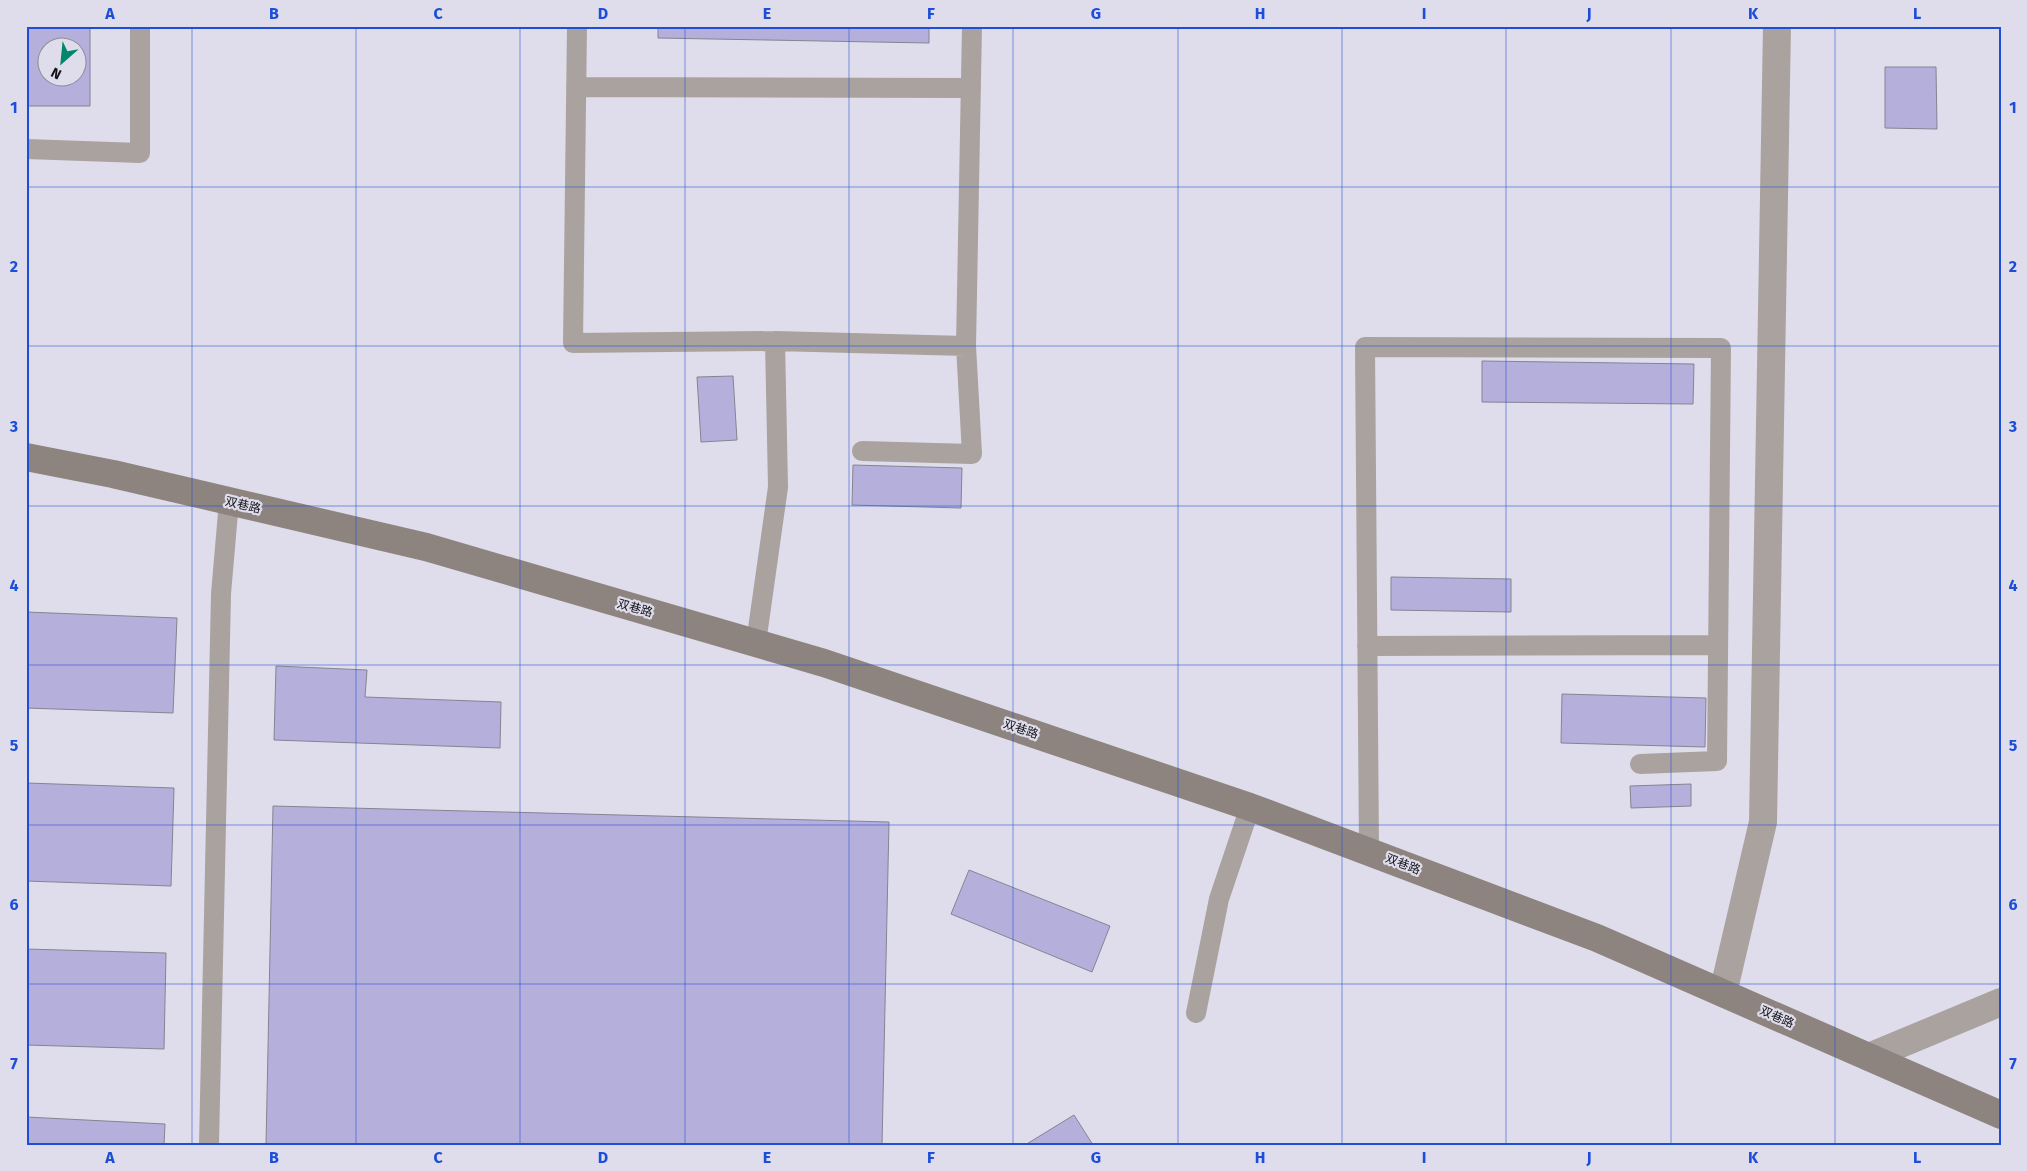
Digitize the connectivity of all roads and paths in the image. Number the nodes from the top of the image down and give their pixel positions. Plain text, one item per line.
1 (140, 26) edge
2 (577, 26) edge
3 (972, 26) edge
4 (1777, 26) edge
5 (576, 87) junction
6 (971, 88) junction
7 (26, 149) edge
8 (776, 341) junction
9 (966, 346) junction
10 (862, 451) dead end
11 (26, 457) edge
12 (230, 501) junction
13 (756, 643) junction
14 (1718, 645) junction
15 (1367, 646) junction
16 (1640, 764) dead end
17 (1250, 807) junction
18 (1368, 851) junction
19 (1724, 993) junction
20 (2001, 1002) edge
21 (1196, 1013) dead end
22 (1869, 1057) junction
23 (1991, 1110) edge
24 (209, 1145) edge

1 - 7 lane
2 - 5 lane
3 - 6 lane
4 - 19 street
5 - 6 lane
5 - 8 lane
6 - 9 lane
8 - 9 lane
8 - 13 lane
9 - 10 lane
11 - 12 main road, 双巷路
12 - 13 main road, 双巷路
12 - 24 lane
13 - 17 main road, 双巷路
14 - 15 lane
14 - 15 lane
14 - 16 lane
15 - 18 lane
17 - 18 main road, 双巷路
17 - 21 lane
18 - 19 main road, 双巷路
19 - 22 main road, 双巷路
20 - 22 street
22 - 23 main road, 双巷路

